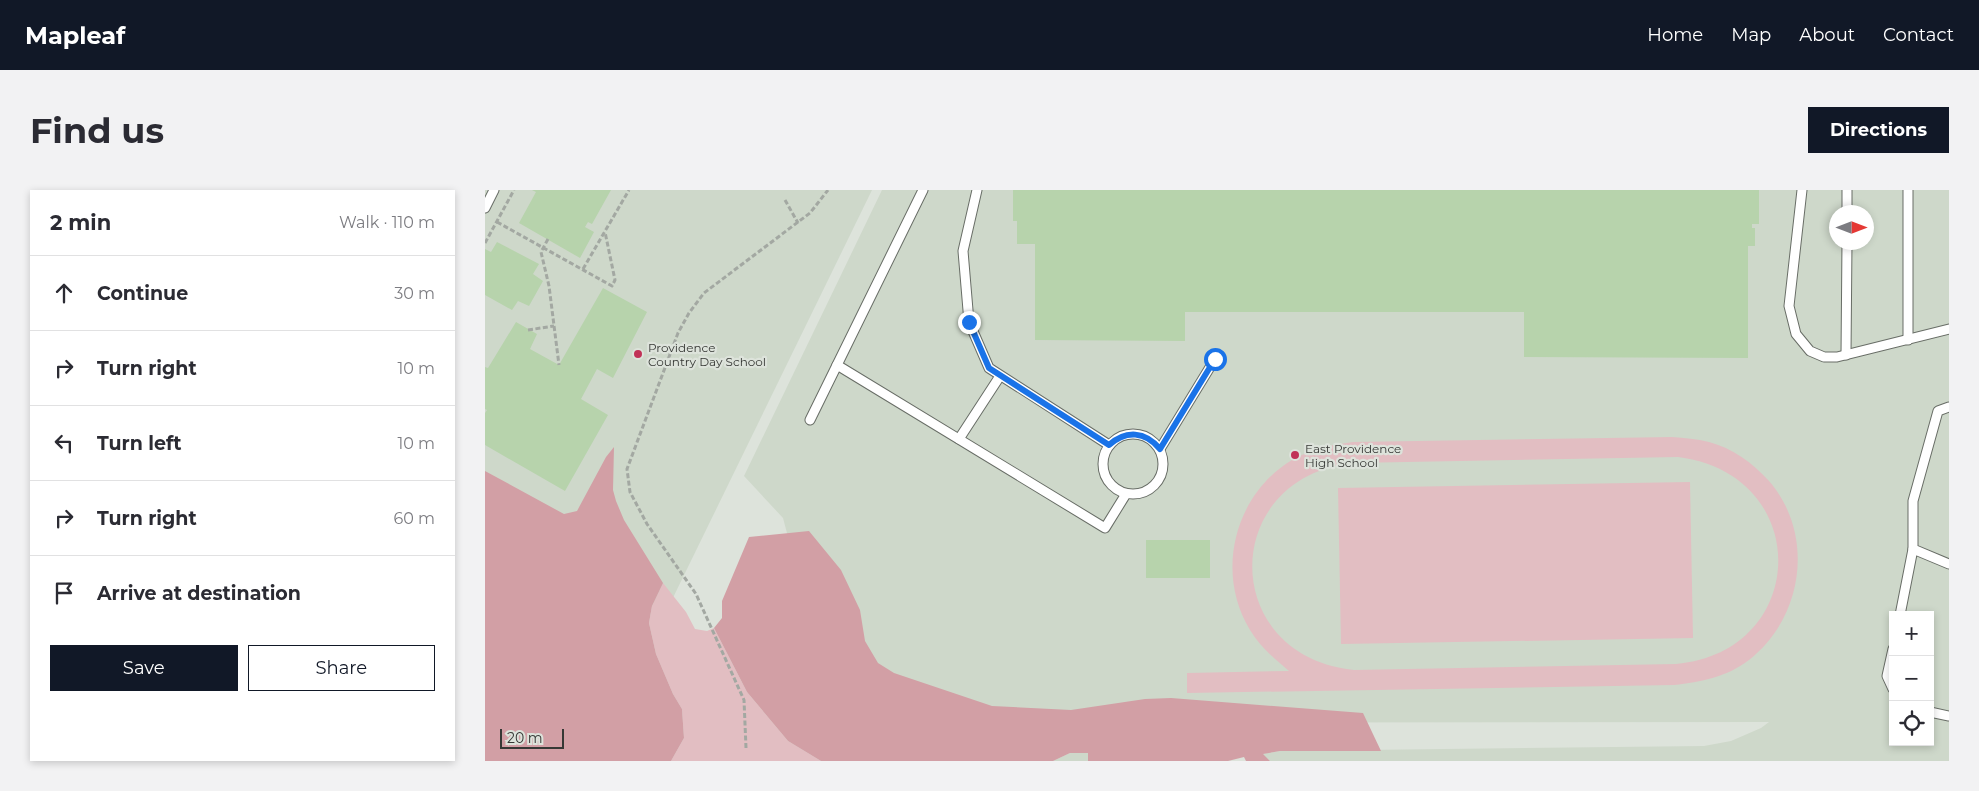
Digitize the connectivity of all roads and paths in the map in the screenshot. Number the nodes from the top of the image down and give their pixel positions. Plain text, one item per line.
1 (495, 190) edge
2 (629, 190) edge
3 (828, 190) edge
4 (923, 190) edge
5 (977, 190) edge
6 (1802, 190) edge
7 (1847, 190) edge
8 (1908, 190) edge
9 (785, 200) dead end
10 (1847, 205) edge
11 (485, 208) edge
12 (497, 222) dead end
13 (798, 223) junction
14 (605, 232) junction
15 (548, 239) dead end
16 (543, 247) junction
17 (1847, 250) edge
18 (583, 269) junction
19 (554, 326) junction
20 (1949, 329) edge
21 (528, 330) dead end
22 (1908, 340) junction
23 (1846, 355) junction
24 (1215, 359) dead end
25 (559, 364) dead end
26 (837, 364) junction
27 (1001, 376) junction
28 (1949, 407) edge
29 (810, 420) dead end
30 (959, 439) junction
31 (1109, 445) junction
32 (1160, 449) junction
33 (1126, 494) junction
34 (1913, 550) junction
35 (1949, 564) edge
36 (1901, 611) edge
37 (1889, 667) edge
38 (1889, 680) edge
39 (1934, 713) edge
40 (1949, 716) edge
41 (746, 748) dead end

1 - 11 lane
2 - 14 path
3 - 13 path
4 - 26 lane
5 - 27 lane
6 - 23 lane
7 - 10 lane
8 - 22 lane
9 - 13 path
12 - 16 path
13 - 41 path
14 - 18 path
14 - 18 path
15 - 16 path
16 - 18 path
16 - 19 path
17 - 23 lane
19 - 21 path
19 - 25 path
20 - 22 lane
22 - 23 lane
24 - 32 lane
26 - 29 lane
26 - 30 lane
27 - 30 lane
27 - 31 lane
28 - 34 lane
30 - 33 lane
31 - 32 lane
31 - 33 lane
32 - 33 lane
34 - 35 lane
34 - 36 lane
37 - 38 lane
39 - 40 lane

